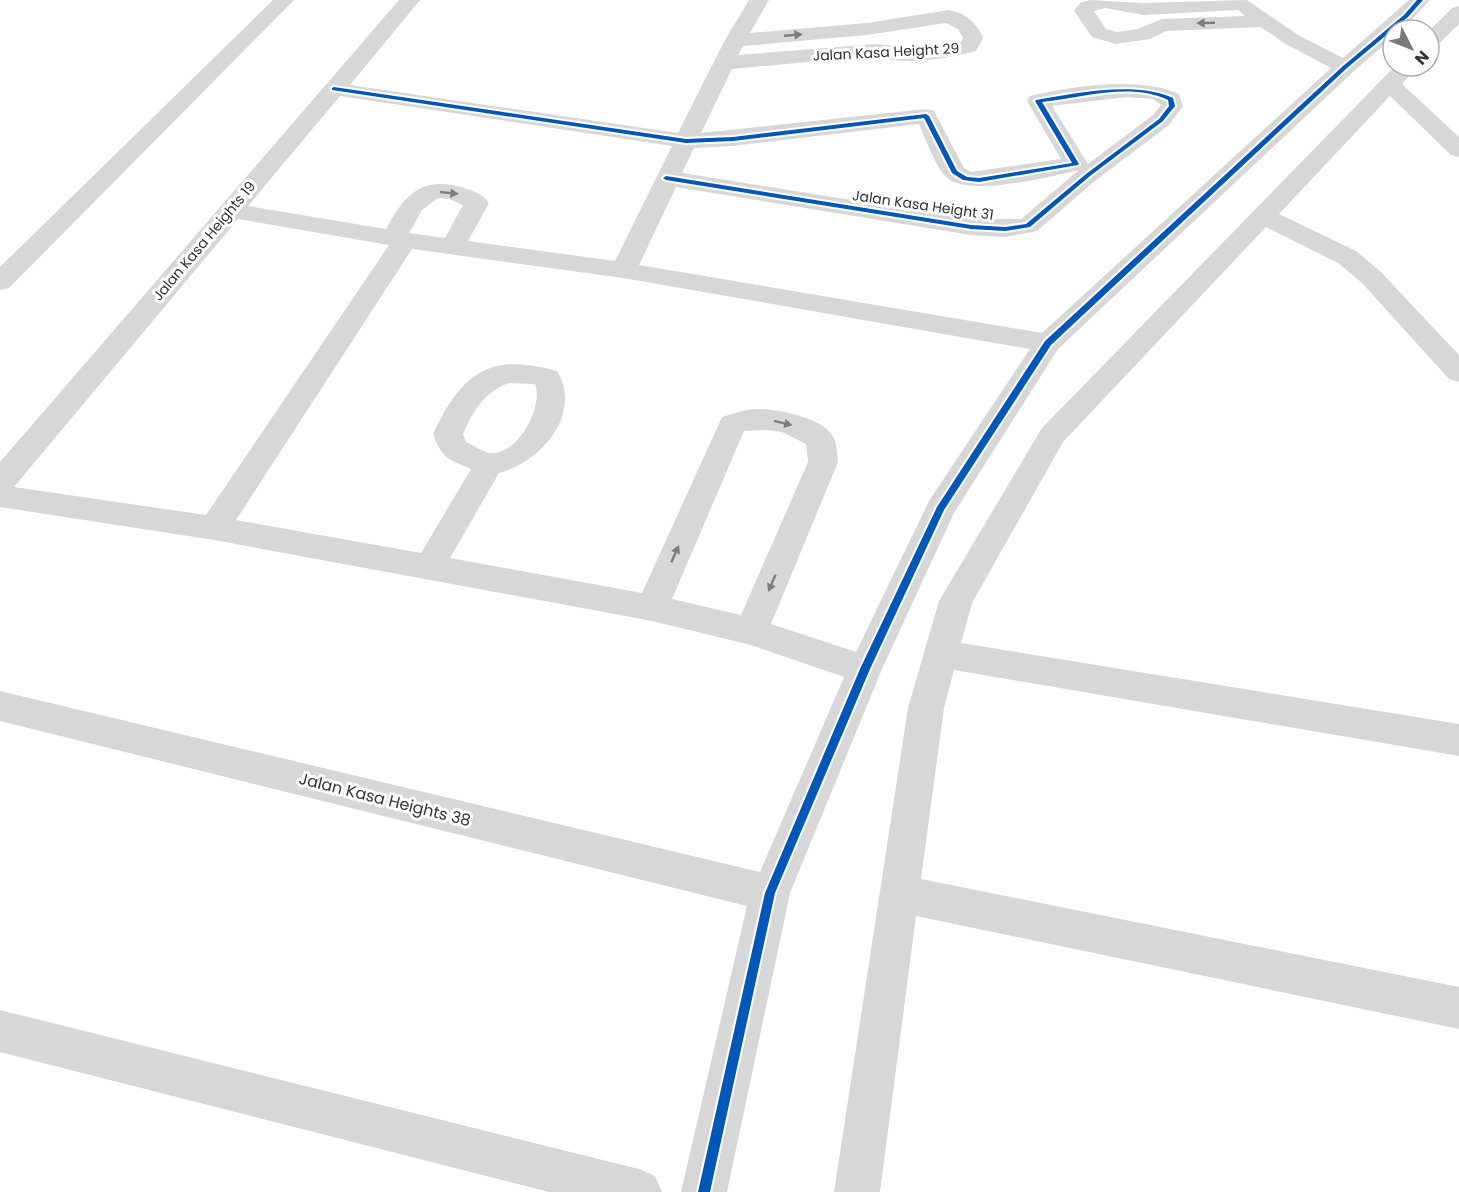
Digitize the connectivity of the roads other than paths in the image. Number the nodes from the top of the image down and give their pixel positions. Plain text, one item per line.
1 (284, 0) edge
2 (410, 0) edge
3 (759, 0) edge
4 (1420, 0) edge
5 (1239, 2) edge
6 (1459, 12) edge
7 (1264, 21) junction
8 (867, 29) junction
9 (1441, 31) edge
10 (735, 40) junction
11 (876, 50) junction
12 (724, 63) junction
13 (1345, 68) junction
14 (1396, 78) edge
15 (1401, 78) edge
16 (334, 88) junction
17 (686, 141) junction
18 (1459, 150) edge
19 (1082, 170) junction
20 (666, 178) junction
21 (968, 203) junction
22 (230, 210) junction
23 (1263, 216) junction
24 (400, 239) junction
25 (453, 246) junction
26 (623, 270) junction
27 (0, 282) edge
28 (1048, 342) junction
29 (1459, 372) edge
30 (489, 465) dead end
31 (0, 482) edge
32 (0, 496) edge
33 (214, 528) junction
34 (429, 567) junction
35 (652, 608) junction
36 (751, 631) junction
37 (942, 654) junction
38 (865, 669) junction
39 (0, 706) edge
40 (1459, 740) edge
41 (770, 893) junction
42 (900, 894) junction
43 (1459, 1008) edge
44 (0, 1031) edge
45 (639, 1192) edge
46 (704, 1192) edge
47 (857, 1192) edge

1 - 27 street
2 - 16 street, Jalan Kasa Heights 19
3 - 10 street
4 - 13 street
5 - 7 street
7 -> 5 street
6 - 9 street
7 - 13 street
10 -> 8 street, Jalan Kasa Height 29
8 - 11 street
8 - 11 street, Jalan Kasa Height 29
10 - 12 street
11 - 12 street, Jalan Kasa Height 29
12 - 17 street
13 - 28 street
14 - 23 street
15 - 18 street
16 - 17 street
16 - 22 street, Jalan Kasa Heights 19
17 - 20 street
17 - 21 street, Jalan Kasa Height 31
19 - 19 street, Jalan Kasa Height 31
19 - 21 street, Jalan Kasa Height 31
19 - 21 street, Jalan Kasa Height 31
20 - 21 street, Jalan Kasa Height 31
20 - 26 street
22 - 24 street
22 - 31 street, Jalan Kasa Heights 19
23 - 29 street
23 - 37 street
24 - 25 street
24 -> 25 street
24 - 33 street
25 - 26 street
26 - 28 street
28 - 38 street
30 - 34 street
32 - 33 street
33 - 34 street
34 - 35 street
35 - 36 street
35 -> 36 street
36 - 38 street
37 - 40 street
37 - 42 street
38 - 41 street
39 - 41 street, Jalan Kasa Heights 38
41 - 46 street
42 - 43 street
42 - 47 street
44 - 45 street

